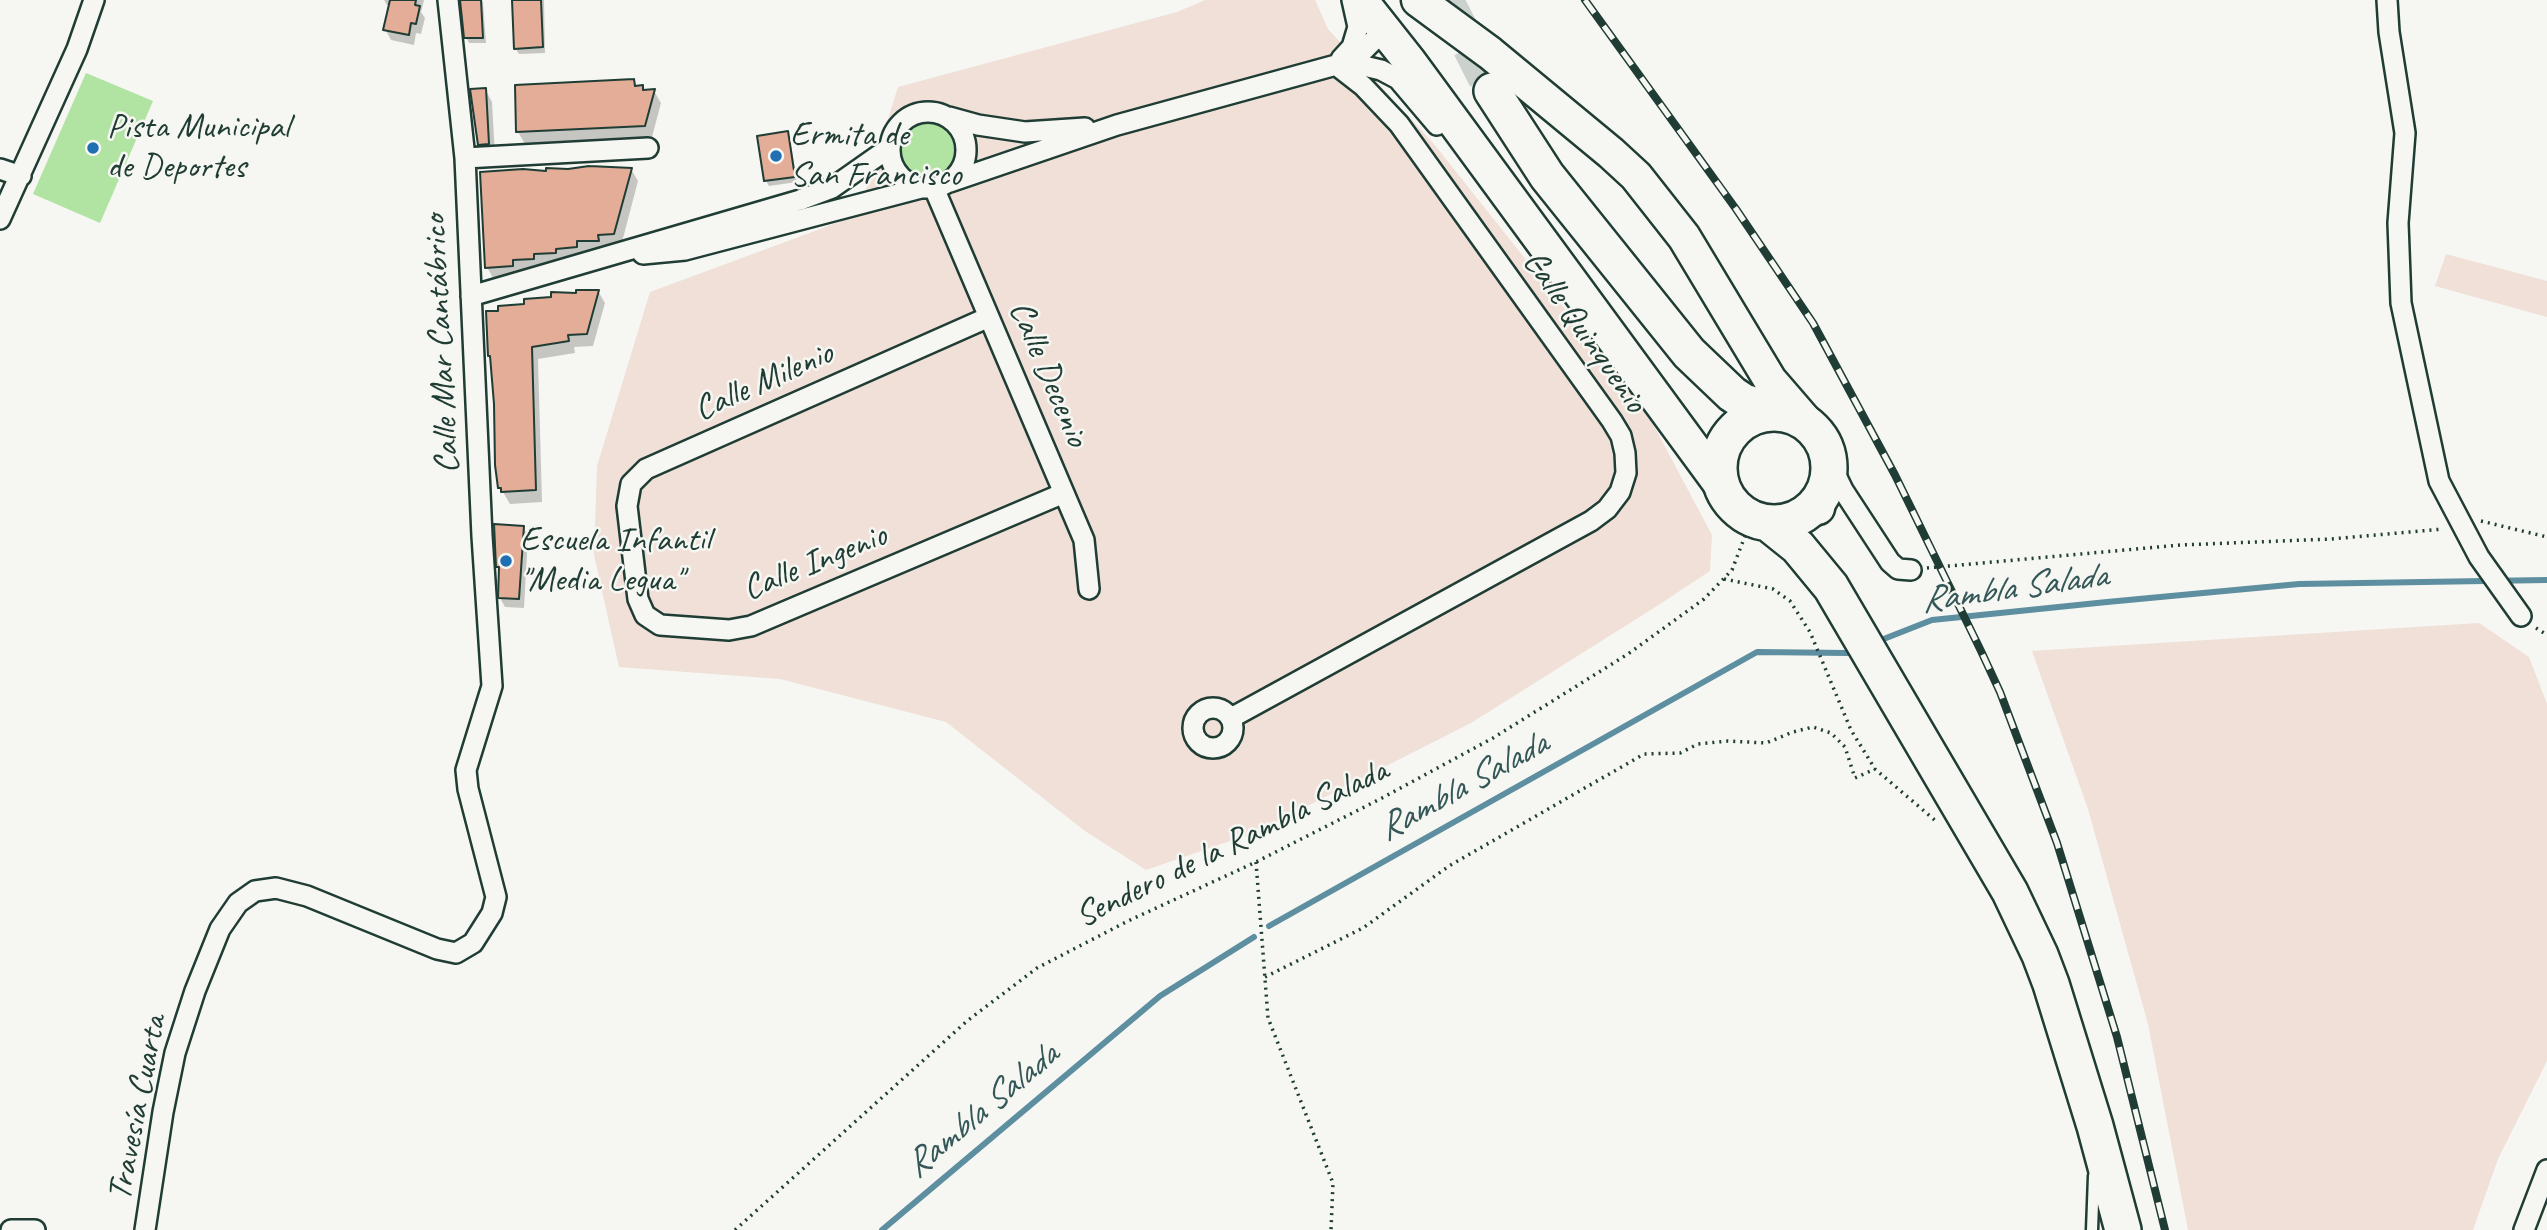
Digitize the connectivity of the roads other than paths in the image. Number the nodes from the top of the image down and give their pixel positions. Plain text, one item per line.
1 (94, 0) edge
2 (448, 0) edge
3 (1352, 0) edge
4 (1361, 0) edge
5 (1402, 0) edge
6 (1418, 0) edge
7 (2387, 0) edge
8 (1382, 25) junction
9 (1336, 65) junction
10 (1492, 91) tunnel mouth
11 (945, 116) junction
12 (1117, 125) junction
13 (648, 148) dead end
14 (890, 148) junction
15 (465, 158) junction
16 (0, 169) edge
17 (21, 176) junction
18 (935, 186) junction
19 (0, 219) edge
20 (1551, 256) junction
21 (607, 257) junction
22 (471, 296) junction
23 (989, 317) junction
24 (1689, 353) junction
25 (1794, 419) junction
26 (1720, 472) junction
27 (1064, 493) junction
28 (1830, 503) junction
29 (1759, 520) junction
30 (633, 552) joint
31 (1911, 570) road end
32 (1089, 589) dead end
33 (1839, 600) junction
34 (2521, 615) dead end
35 (492, 686) joint
36 (1231, 718) dead end
37 (2095, 1126) junction
38 (2547, 1170) edge
39 (11, 1230) edge
40 (35, 1230) edge
41 (145, 1230) edge
42 (2092, 1230) edge
43 (2123, 1230) edge
44 (2524, 1230) edge

1 - 17 street
2 - 15 street, Calle Mar Cantábrico
3 - 9 street
4 - 8 main road
5 - 8 main road
6 - 25 main road
7 - 34 street
8 - 9 street
8 - 20 main road
9 - 12 street
9 - 20 street
9 - 36 street, Calle Quinquenio
10 - 24 highway
11 - 12 street
11 - 14 street
11 - 18 street
12 - 18 street
13 - 15 street
14 - 18 street
14 - 21 street
15 - 22 street, Calle Mar Cantábrico
16 - 17 street
17 - 19 street
18 - 21 street
18 - 23 street, Calle Decenio
20 - 26 main road
21 - 22 street
22 - 35 street, Calle Mar Cantábrico
23 - 27 street, Calle Decenio
23 - 30 street, Calle Milenio
24 - 25 highway
24 - 26 highway
25 - 26 highway
25 - 28 highway
26 - 29 highway
27 - 30 street, Calle Ingenio
27 - 32 street, Calle Decenio
28 - 29 highway
28 - 31 street
28 - 33 highway
29 - 33 highway
33 - 37 highway
35 - 41 street, Travesía Cuarta
37 - 42 lane
37 - 43 highway
38 - 44 street
39 - 40 street

